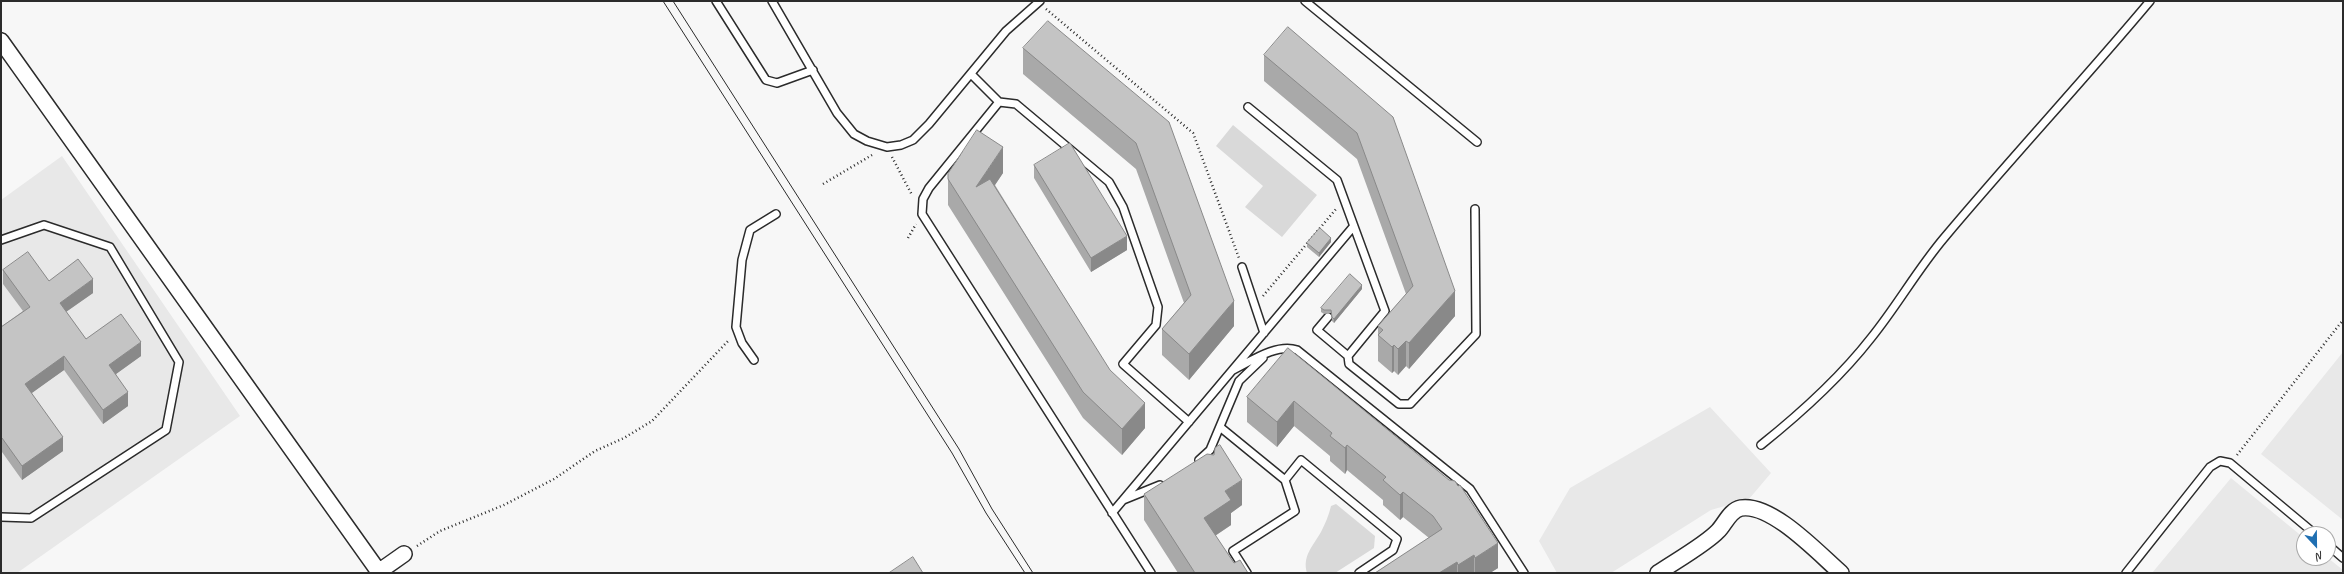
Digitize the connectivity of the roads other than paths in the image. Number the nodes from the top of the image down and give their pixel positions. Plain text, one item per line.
1 (716, 1) edge
2 (772, 1) edge
3 (1305, 1) edge
4 (2150, 1) edge
5 (1039, 2) edge
6 (1, 41) edge
7 (813, 70) junction
8 (971, 74) junction
9 (999, 102) junction
10 (1248, 107) dead end
11 (1477, 142) dead end
12 (1475, 209) dead end
13 (776, 214) dead end
14 (1354, 227) junction
15 (1, 240) edge
16 (1242, 267) road end
17 (1328, 317) dead end
18 (1264, 333) junction
19 (1268, 354) junction
20 (1348, 356) junction
21 (754, 360) dead end
22 (1233, 370) junction
23 (1189, 422) junction
24 (1220, 426) junction
25 (1761, 445) dead end
26 (1199, 463) edge
27 (1170, 480) edge
28 (1285, 480) junction
29 (1122, 501) junction
30 (1112, 513) junction
31 (1, 517) edge
32 (2305, 526) edge
33 (404, 554) road end
34 (378, 572) edge
35 (1150, 573) edge
36 (1247, 573) edge
37 (1359, 573) edge
38 (1524, 573) edge
39 (1658, 573) edge
40 (1841, 573) edge
41 (2126, 573) edge

1 - 7 lane
2 - 7 lane
3 - 11 lane
4 - 25 lane
5 - 8 lane
6 - 34 street
7 - 8 lane
8 - 9 lane
9 - 23 lane
9 - 30 lane
10 - 14 lane
12 - 20 lane
13 - 21 lane
14 - 18 lane
14 - 20 lane
15 - 31 lane
16 - 18 lane
17 - 20 lane
18 - 22 lane
19 - 22 lane
19 - 24 lane
19 - 38 lane
22 - 23 lane
23 - 29 lane
24 - 26 lane
24 - 28 lane
27 - 29 lane
28 - 36 lane
28 - 37 lane
29 - 30 lane
30 - 35 lane
32 - 41 lane
33 - 34 street
39 - 40 street

